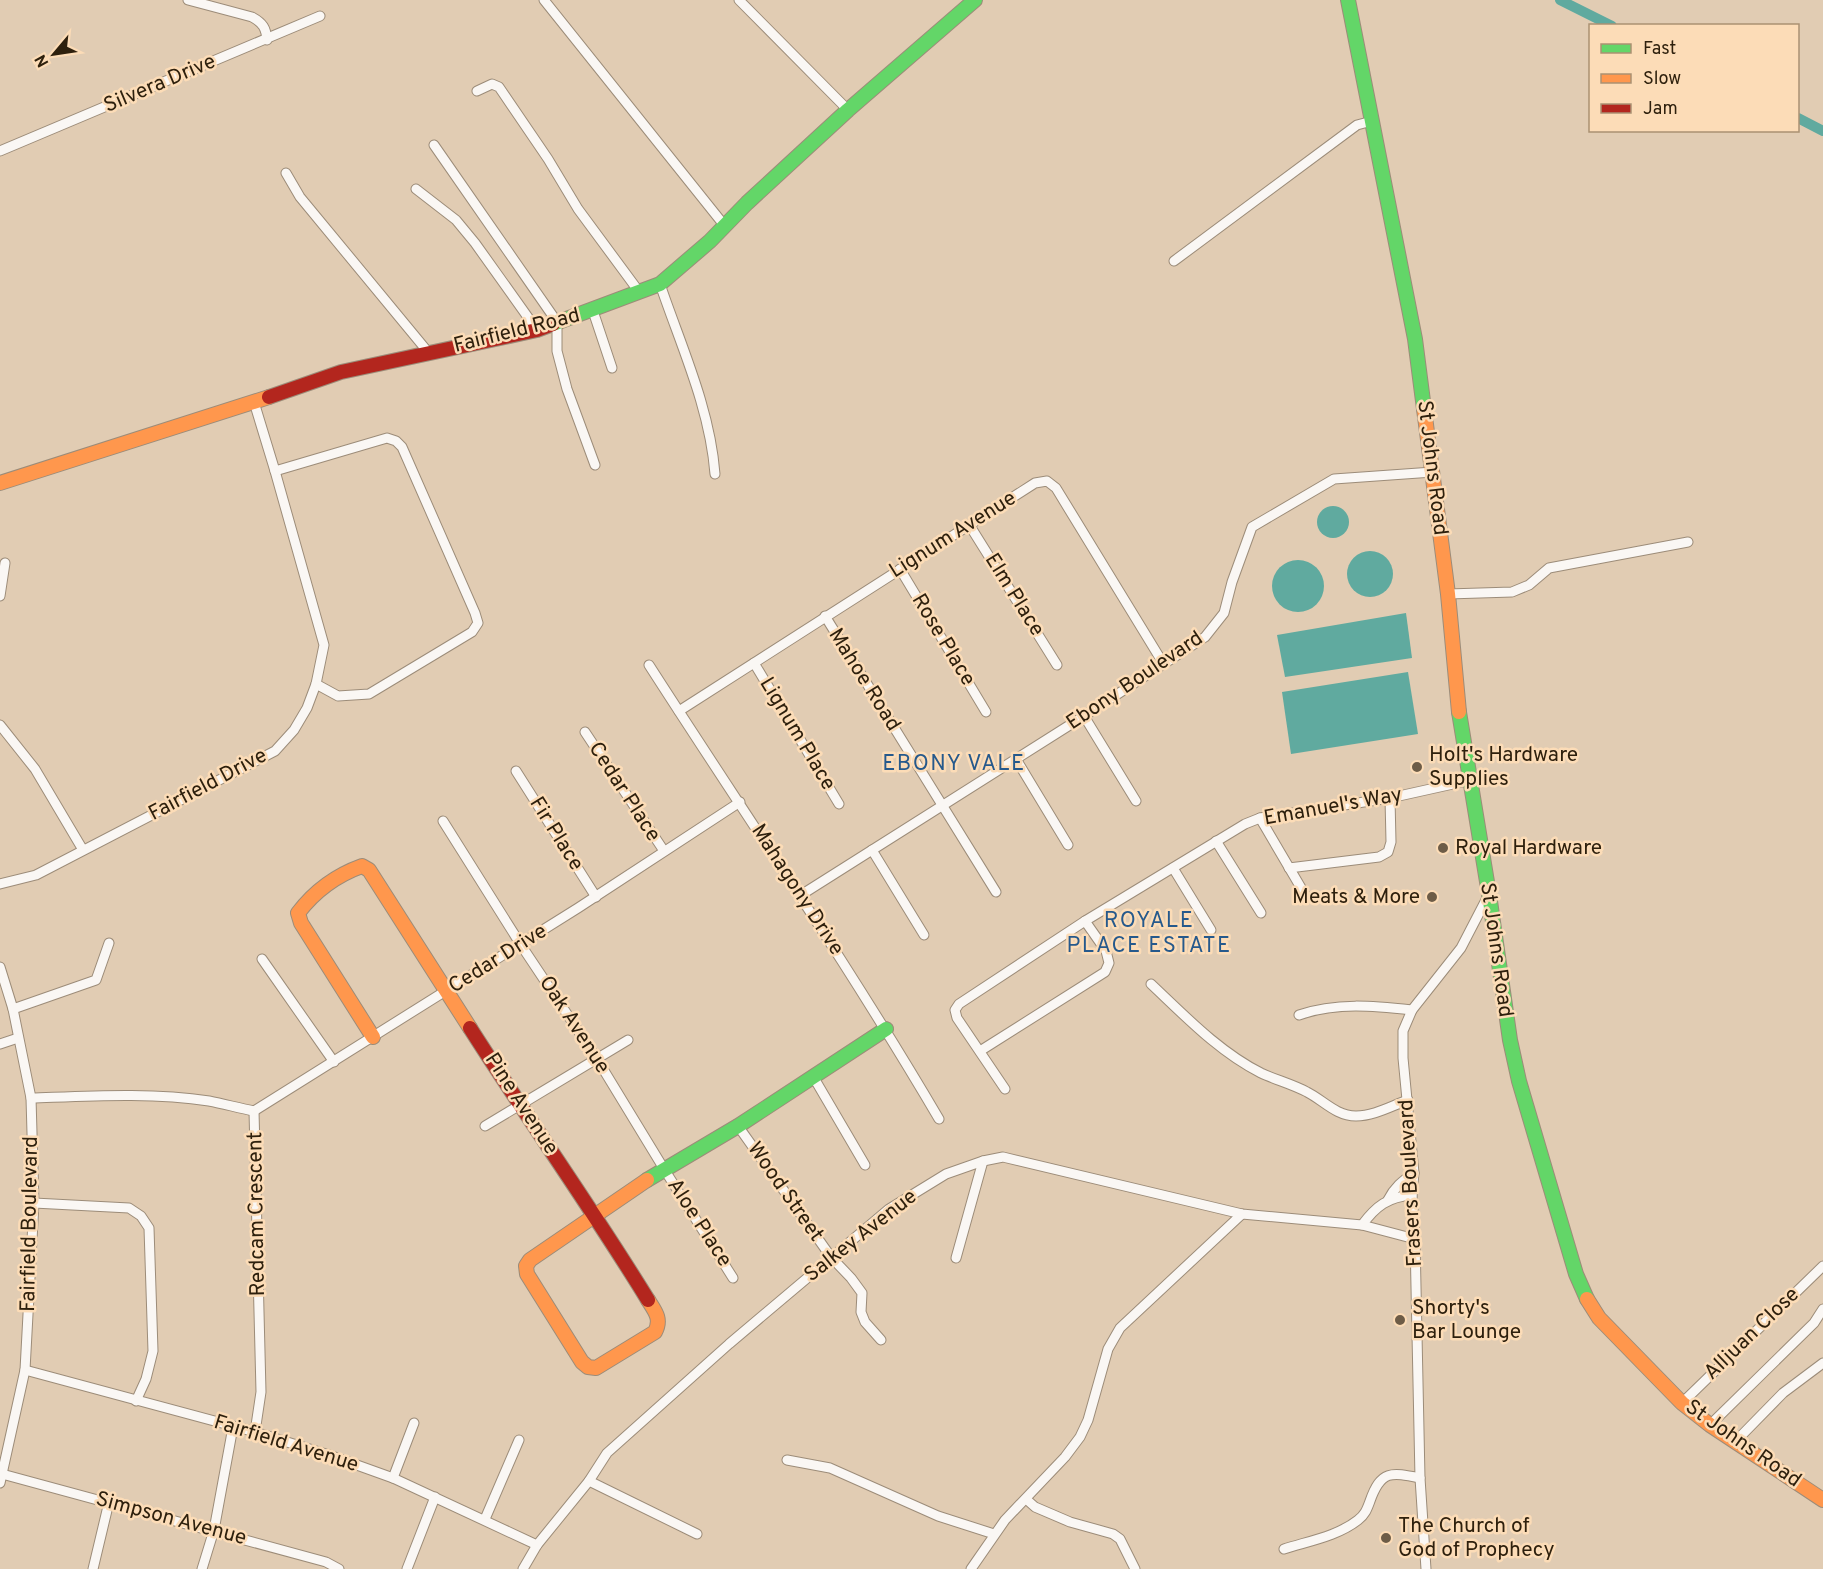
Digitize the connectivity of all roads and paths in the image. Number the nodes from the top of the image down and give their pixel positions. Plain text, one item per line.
1 (188, 0) edge
2 (544, 0) edge
3 (739, 0) edge
4 (975, 0) edge
5 (1348, 0) edge
6 (320, 16) dead end
7 (267, 40) junction
8 (477, 91) dead end
9 (848, 111) junction
10 (1372, 121) junction
11 (434, 145) dead end
12 (0, 151) edge
13 (286, 173) dead end
14 (416, 189) dead end
15 (724, 225) junction
16 (1173, 261) dead end
17 (660, 284) junction
18 (640, 293) junction
19 (593, 311) junction
20 (557, 322) junction
21 (537, 330) junction
22 (428, 352) junction
23 (612, 368) dead end
24 (254, 402) junction
25 (595, 465) dead end
26 (275, 471) junction
27 (1433, 472) junction
28 (715, 474) dead end
29 (0, 483) edge
30 (970, 526) junction
31 (1688, 542) dead end
32 (5, 563) dead end
33 (900, 569) junction
34 (1448, 594) junction
35 (0, 596) edge
36 (825, 616) junction
37 (754, 663) junction
38 (1163, 663) junction
39 (649, 665) dead end
40 (1057, 665) dead end
41 (316, 684) junction
42 (679, 711) junction
43 (986, 712) dead end
44 (1084, 716) junction
45 (0, 725) edge
46 (585, 732) dead end
47 (1016, 759) junction
48 (516, 771) dead end
49 (1471, 780) junction
50 (1390, 798) junction
51 (740, 801) junction
52 (1136, 801) dead end
53 (839, 804) dead end
54 (942, 805) junction
55 (1260, 819) junction
56 (444, 821) dead end
57 (1216, 841) junction
58 (1068, 845) dead end
59 (83, 850) junction
60 (872, 850) junction
61 (664, 852) junction
62 (1173, 868) junction
63 (1289, 868) junction
64 (0, 884) edge
65 (996, 892) dead end
66 (1489, 894) junction
67 (801, 895) junction
68 (596, 897) junction
69 (1307, 898) dead end
70 (1262, 913) dead end
71 (1084, 921) junction
72 (1211, 930) dead end
73 (924, 935) dead end
74 (109, 943) dead end
75 (521, 945) junction
76 (262, 959) dead end
77 (0, 967) edge
78 (1151, 984) dead end
79 (448, 991) junction
80 (13, 1009) junction
81 (1412, 1010) junction
82 (1299, 1014) dead end
83 (886, 1029) junction
84 (373, 1037) junction
85 (18, 1038) junction
86 (628, 1040) dead end
87 (0, 1044) edge
88 (980, 1051) junction
89 (597, 1059) junction
90 (334, 1062) junction
91 (814, 1078) junction
92 (1005, 1089) dead end
93 (31, 1098) junction
94 (1408, 1100) junction
95 (519, 1105) junction
96 (254, 1112) junction
97 (939, 1119) dead end
98 (486, 1126) dead end
99 (738, 1126) junction
100 (983, 1161) junction
101 (865, 1166) dead end
102 (664, 1169) junction
103 (1414, 1173) junction
104 (1412, 1195) junction
105 (1388, 1200) junction
106 (34, 1203) junction
107 (1242, 1214) junction
108 (596, 1216) junction
109 (1362, 1225) junction
110 (1415, 1239) junction
111 (831, 1257) junction
112 (956, 1258) dead end
113 (1823, 1266) edge
114 (734, 1278) dead end
115 (1823, 1310) edge
116 (881, 1340) dead end
117 (1823, 1363) edge
118 (25, 1370) junction
119 (136, 1401) junction
120 (1682, 1403) junction
121 (414, 1423) dead end
122 (1710, 1425) junction
123 (233, 1427) junction
124 (255, 1432) junction
125 (519, 1440) dead end
126 (1735, 1442) junction
127 (787, 1460) dead end
128 (1, 1478) edge
129 (393, 1478) junction
130 (1420, 1478) junction
131 (589, 1481) junction
132 (435, 1497) junction
133 (1026, 1499) junction
134 (1823, 1500) edge
135 (109, 1502) junction
136 (485, 1519) junction
137 (214, 1530) junction
138 (698, 1534) dead end
139 (994, 1534) junction
140 (537, 1545) junction
141 (1284, 1549) dead end
142 (525, 1568) edge
143 (93, 1569) edge
144 (202, 1569) edge
145 (339, 1569) edge
146 (407, 1569) edge
147 (971, 1569) edge
148 (1135, 1569) edge
149 (1426, 1569) edge

1 - 7 street
2 - 15 street
3 - 9 street
4 - 9 street, Fairfield Road
5 - 10 street, St Johns Road
6 - 7 street, Silvera Drive
7 - 12 street, Silvera Drive
8 - 18 street
9 - 15 street, Fairfield Road
10 - 16 street
10 - 27 street, St Johns Road
11 - 20 street
13 - 22 street
14 - 21 street
15 - 17 street, Fairfield Road
17 - 18 street, Fairfield Road
17 - 28 street
18 - 19 street, Fairfield Road
19 - 20 street, Fairfield Road
19 - 23 street
20 - 21 street, Fairfield Road
20 - 25 street
21 - 22 street, Fairfield Road
22 - 24 street, Fairfield Road
24 - 26 street, Fairfield Drive
24 - 29 street, Fairfield Road
26 - 41 street, Fairfield Drive
26 - 41 street
27 - 34 street, St Johns Road
27 - 38 street, Ebony Boulevard
30 - 33 street, Lignum Avenue
30 - 38 street, Lignum Avenue
30 - 40 street, Elm Place
31 - 34 street
32 - 35 street
33 - 36 street, Lignum Avenue
33 - 43 street, Rose Place
34 - 49 street, St Johns Road
36 - 37 street, Lignum Avenue
36 - 54 street, Mahoe Road
37 - 42 street, Lignum Avenue
37 - 53 street, Lignum Place
38 - 44 street, Ebony Boulevard
39 - 42 street, Mahagony Drive
41 - 59 street, Fairfield Drive
42 - 51 street, Mahagony Drive
44 - 47 street, Ebony Boulevard
44 - 52 street
45 - 59 street
46 - 61 street, Cedar Place
47 - 54 street, Ebony Boulevard
47 - 58 street
48 - 68 street, Fir Place
49 - 50 street, Emanuel's Way
49 - 66 street, St Johns Road
50 - 55 street, Emanuel's Way
50 - 63 street
51 - 61 street, Cedar Drive
51 - 67 street, Mahagony Drive
54 - 60 street, Ebony Boulevard
54 - 65 street, Mahoe Road
55 - 57 street, Emanuel's Way
55 - 63 street
56 - 75 street, Oak Avenue
57 - 62 street, Emanuel's Way
57 - 70 street
59 - 64 street, Fairfield Drive
60 - 67 street, Ebony Boulevard
60 - 73 street
61 - 68 street, Cedar Drive
62 - 71 street, Emanuel's Way
62 - 72 street
63 - 69 street
66 - 81 street, Frasers Boulevard
66 - 120 street, St Johns Road
67 - 83 street, Mahagony Drive
68 - 75 street, Cedar Drive
71 - 88 street, Emanuel's Way
71 - 88 street
74 - 80 street
75 - 79 street, Cedar Drive
75 - 89 street, Oak Avenue
76 - 90 street
77 - 80 street, Fairfield Boulevard
78 - 94 street
79 - 84 street, Cedar Drive
79 - 84 street, Pine Avenue
79 - 95 street, Pine Avenue
80 - 85 street, Fairfield Boulevard
81 - 82 street
81 - 94 street, Frasers Boulevard
83 - 91 street
83 - 97 street, Mahagony Drive
84 - 90 street, Cedar Drive
85 - 87 street
85 - 93 street, Fairfield Boulevard
86 - 89 street
88 - 92 street
89 - 95 street
89 - 102 street, Oak Avenue
90 - 96 street, Cedar Drive
91 - 99 street
91 - 101 street
93 - 96 street, Redcam Crescent
93 - 106 street, Fairfield Boulevard
94 - 103 street, Frasers Boulevard
95 - 98 street
95 - 108 street, Pine Avenue
96 - 124 street, Redcam Crescent
99 - 102 street
99 - 111 street, Wood Street
100 - 107 street, Salkey Avenue
100 - 111 street, Salkey Avenue
100 - 112 street
102 - 108 street
102 - 114 street, Aloe Place
103 - 104 street, Frasers Boulevard
103 - 105 street
104 - 105 street
104 - 110 street, Frasers Boulevard
105 - 109 street
106 - 118 street, Fairfield Boulevard
106 - 119 street
107 - 109 street, Salkey Avenue
107 - 133 street
108 - 108 street, Pine Avenue
109 - 110 street, Salkey Avenue
110 - 130 street, Frasers Boulevard
111 - 116 street, Wood Street
111 - 131 street, Salkey Avenue
113 - 120 street, Alljuan Close
115 - 122 street
117 - 126 street
118 - 119 street, Fairfield Avenue
118 - 128 street, Fairfield Boulevard
119 - 123 street, Fairfield Avenue
120 - 122 street, St Johns Road
121 - 129 street
122 - 126 street, St Johns Road
123 - 124 street, Fairfield Avenue
123 - 137 street
124 - 129 street, Fairfield Avenue
125 - 136 street
126 - 134 street, St Johns Road
127 - 139 street
128 - 135 street, Simpson Avenue
129 - 132 street, Fairfield Avenue
130 - 141 street
130 - 149 street, Frasers Boulevard
131 - 138 street
131 - 140 street, Salkey Avenue
132 - 136 street, Fairfield Avenue
132 - 146 street
133 - 139 street
133 - 148 street
135 - 137 street, Simpson Avenue
135 - 143 street
136 - 140 street, Fairfield Avenue
137 - 144 street
137 - 145 street, Simpson Avenue
139 - 147 street
140 - 142 street, Salkey Avenue

